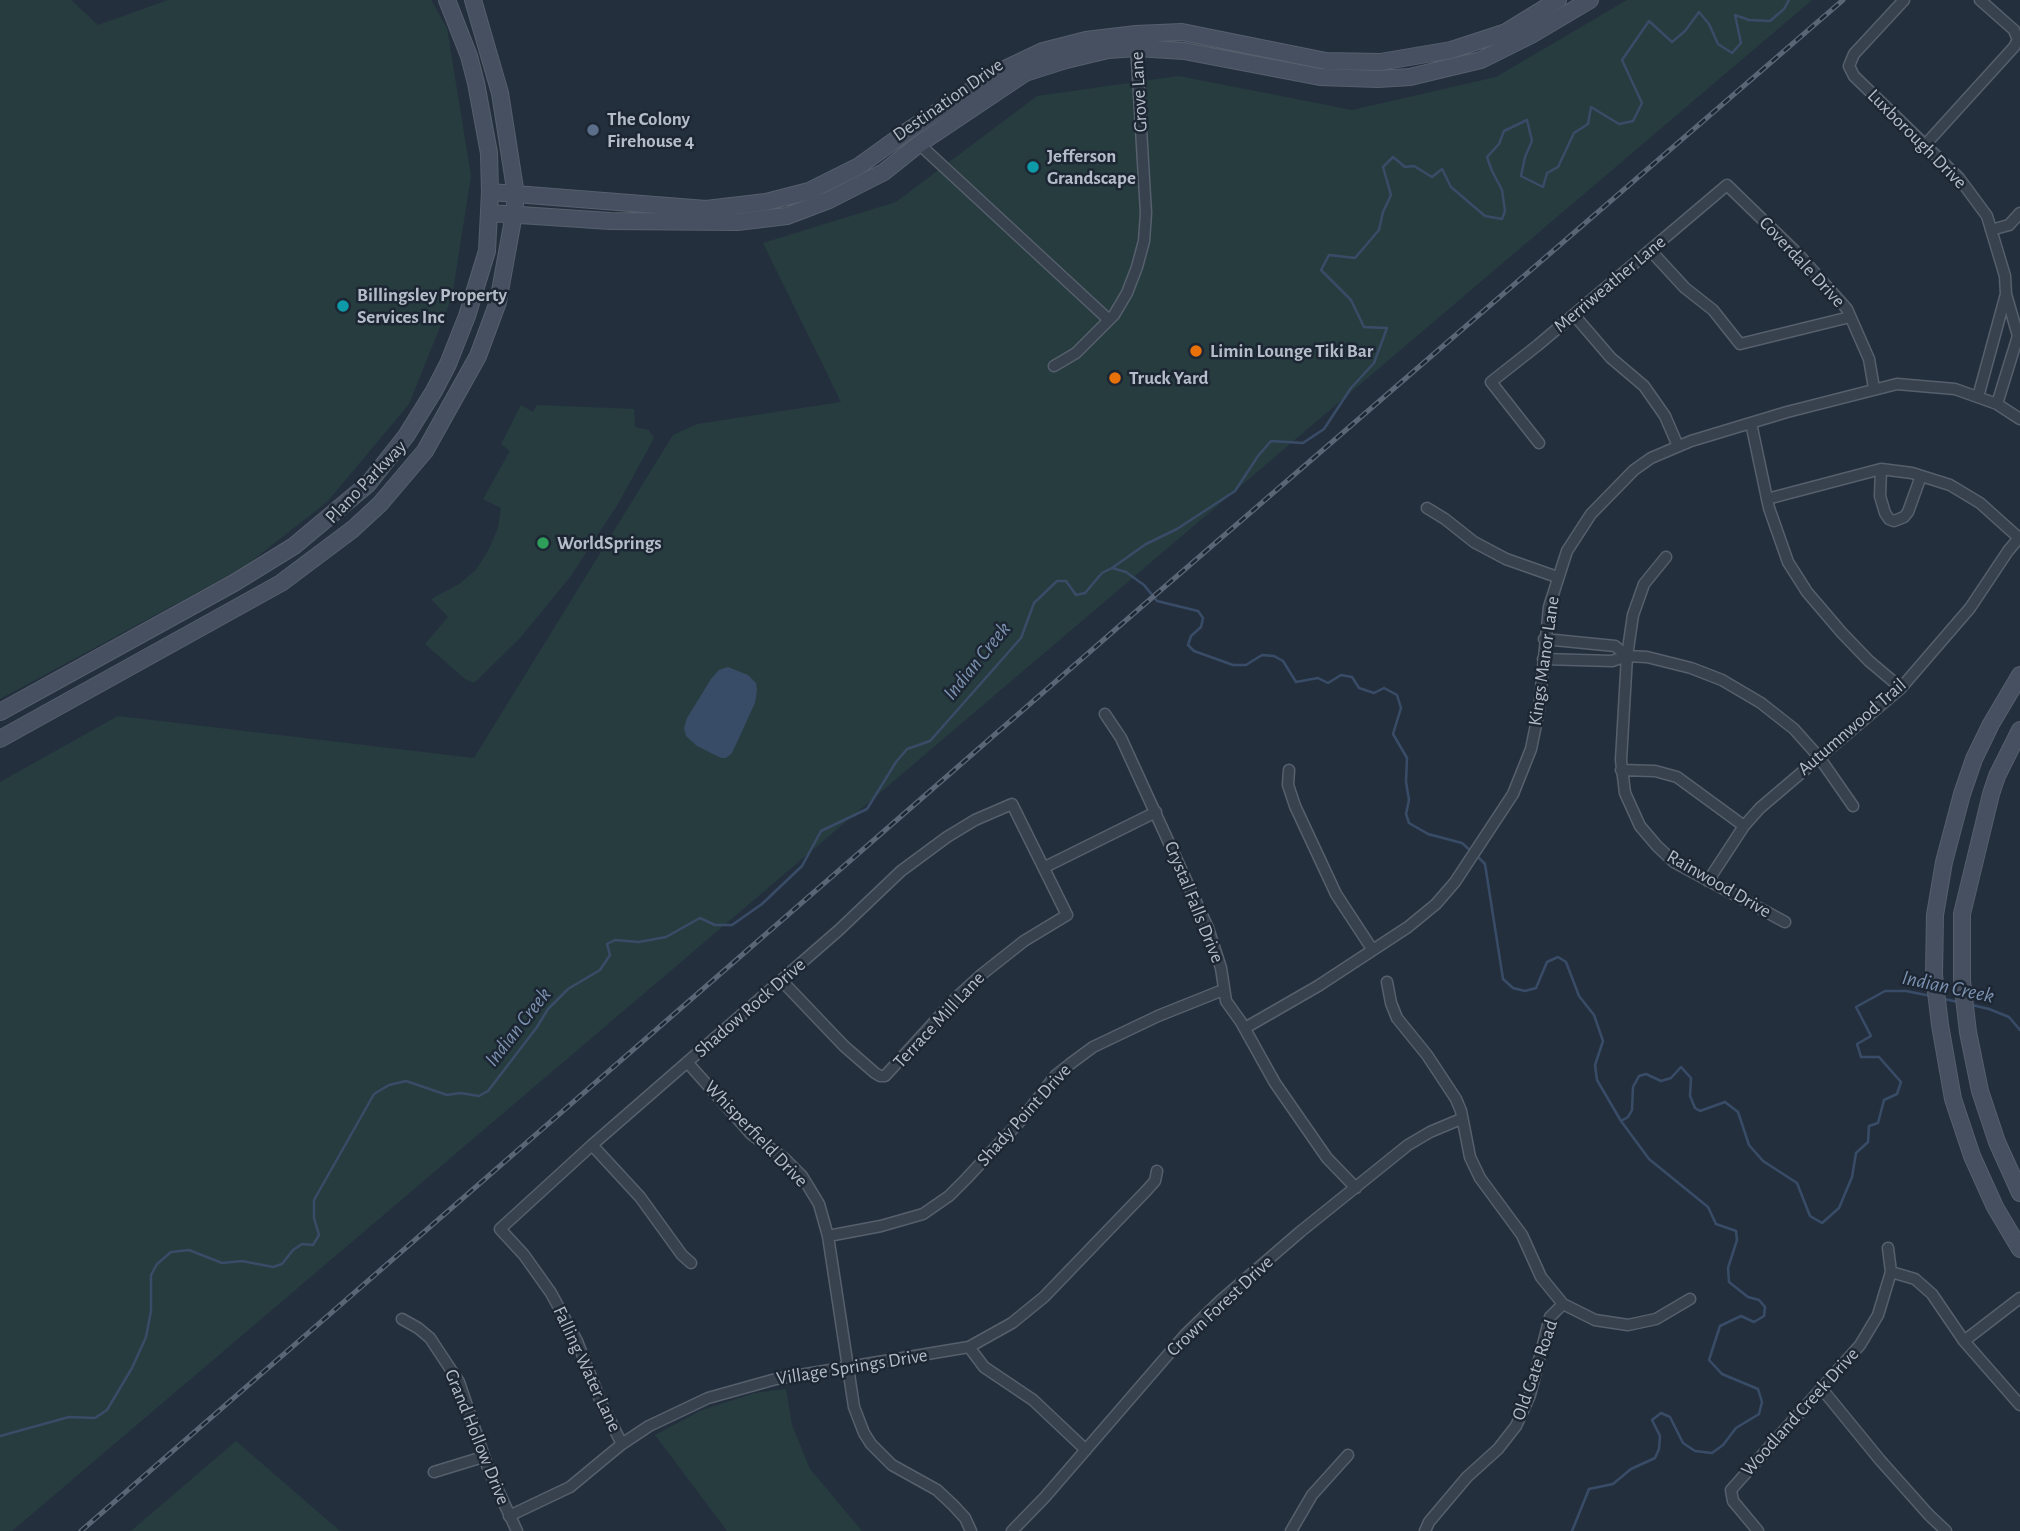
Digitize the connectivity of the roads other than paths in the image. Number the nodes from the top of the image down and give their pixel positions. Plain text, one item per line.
1 (447, 0) edge
2 (473, 0) edge
3 (1558, 0) edge
4 (1590, 0) edge
5 (1904, 0) edge
6 (1980, 0) edge
7 (1136, 41) junction
8 (1379, 71) junction
9 (919, 144) junction
10 (1925, 145) junction
11 (1727, 185) joint
12 (491, 192) junction
13 (516, 195) junction
14 (490, 212) junction
15 (2020, 213) edge
16 (514, 214) junction
17 (1991, 230) junction
18 (1650, 250) junction
19 (2006, 294) junction
20 (1574, 315) junction
21 (1850, 317) junction
22 (1110, 320) junction
23 (1996, 331) junction
24 (2019, 336) edge
25 (1054, 366) dead end
26 (1874, 388) junction
27 (1978, 397) junction
28 (1997, 404) junction
29 (2020, 419) edge
30 (1751, 423) junction
31 (1539, 443) dead end
32 (1678, 446) junction
33 (1881, 469) junction
34 (1921, 476) junction
35 (1767, 499) junction
36 (1427, 508) dead end
37 (2019, 538) edge
38 (1666, 557) dead end
39 (1557, 578) junction
40 (1545, 639) junction
41 (1627, 656) junction
42 (1543, 659) junction
43 (2020, 675) edge
44 (1901, 688) junction
45 (0, 712) edge
46 (1105, 715) dead end
47 (2020, 730) edge
48 (0, 739) edge
49 (1819, 757) junction
50 (1289, 770) dead end
51 (1621, 770) junction
52 (1853, 806) dead end
53 (1156, 812) junction
54 (1744, 826) junction
55 (1045, 867) junction
56 (1708, 881) junction
57 (1785, 922) dead end
58 (1372, 949) junction
59 (782, 981) junction
60 (1387, 982) dead end
61 (1223, 990) junction
62 (1245, 1028) junction
63 (687, 1062) junction
64 (1461, 1119) junction
65 (592, 1145) junction
66 (1157, 1171) dead end
67 (1356, 1188) junction
68 (2020, 1193) edge
69 (500, 1229) joint
70 (828, 1236) junction
71 (1888, 1248) dead end
72 (2020, 1249) edge
73 (691, 1263) dead end
74 (1891, 1272) junction
75 (2020, 1298) edge
76 (1690, 1299) dead end
77 (1563, 1304) junction
78 (402, 1319) dead end
79 (1964, 1341) junction
80 (969, 1347) junction
81 (848, 1367) junction
82 (1822, 1389) junction
83 (2020, 1405) edge
84 (622, 1444) junction
85 (1086, 1450) junction
86 (1348, 1455) dead end
87 (483, 1457) junction
88 (434, 1472) dead end
89 (509, 1516) junction
90 (517, 1531) edge
91 (971, 1531) edge
92 (1012, 1531) edge
93 (1291, 1531) edge
94 (1425, 1531) edge
95 (1758, 1531) edge
96 (1946, 1531) edge

1 - 12 main road, Plano Parkway
2 - 13 main road, Plano Parkway
3 - 8 main road, Destination Drive
4 - 8 main road, Destination Drive
5 - 10 street, Luxborough Drive
6 - 10 street
7 - 8 main road, Destination Drive
7 - 9 main road, Destination Drive
7 - 13 main road, Destination Drive
7 - 22 street, Grove Lane
9 - 16 main road, Destination Drive
9 - 22 street
10 - 17 street, Luxborough Drive
11 - 18 street, Merriweather Lane
11 - 21 street, Coverdale Drive
12 - 13 main road, Destination Drive
12 - 14 main road, Plano Parkway
13 - 16 main road, Plano Parkway
14 - 16 main road, Destination Drive
14 - 45 main road, Plano Parkway
15 - 17 street
16 - 48 main road, Plano Parkway
17 - 19 street, Luxborough Drive
18 - 20 street, Merriweather Lane
18 - 21 street
19 - 23 street, Luxborough Drive
19 - 24 street, Luxborough Drive
20 - 31 street, Merriweather Lane
20 - 32 street
21 - 26 street, Coverdale Drive
22 - 25 street, Grove Lane
23 - 24 street
23 - 27 street, Luxborough Drive
24 - 28 street
26 - 27 street, Kings Manor Lane
26 - 30 street, Kings Manor Lane
27 - 28 street, Kings Manor Lane
28 - 29 street, Kings Manor Lane
30 - 32 street, Kings Manor Lane
30 - 35 street
32 - 39 street, Kings Manor Lane
33 - 34 street
33 - 34 street
33 - 35 street
34 - 37 street
35 - 44 street
36 - 39 street
37 - 44 street, Autumnwood Trail
38 - 41 street, Rainwood Drive
39 - 40 street, Kings Manor Lane
40 - 41 street
40 - 42 street, Kings Manor Lane
41 - 42 street
41 - 49 street
41 - 51 street, Rainwood Drive
42 - 58 street, Kings Manor Lane
43 - 72 main road
44 - 49 street, Autumnwood Trail
46 - 53 street, Crystal Falls Drive
47 - 68 main road
49 - 52 street
49 - 54 street, Autumnwood Trail
50 - 58 street
51 - 54 street
51 - 56 street, Rainwood Drive
53 - 55 street
53 - 61 street, Crystal Falls Drive
54 - 56 street, Autumnwood Trail
55 - 59 street, Shadow Rock Drive
55 - 59 street, Terrace Mill Lane
56 - 57 street, Rainwood Drive
58 - 62 street, Kings Manor Lane
59 - 63 street, Shadow Rock Drive
60 - 64 street
61 - 62 street, Crystal Falls Drive
61 - 70 street, Shady Point Drive
62 - 67 street, Crystal Falls Drive
63 - 65 street, Shadow Rock Drive
63 - 70 street, Whisperfield Drive
64 - 67 street, Crown Forest Drive
64 - 77 street
65 - 69 street, Shadow Rock Drive
65 - 73 street
66 - 80 street, Village Springs Drive
67 - 85 street, Crown Forest Drive
69 - 84 street, Falling Water Lane
70 - 81 street, Whisperfield Drive
71 - 74 street, Woodland Creek Drive
74 - 79 street
74 - 82 street, Woodland Creek Drive
75 - 79 street
76 - 77 street
77 - 94 street, Old Gate Road
78 - 87 street, Grand Hollow Drive
79 - 83 street
80 - 81 street, Village Springs Drive
80 - 85 street
81 - 84 street, Village Springs Drive
81 - 91 street, Whisperfield Drive
82 - 95 street, Woodland Creek Drive
82 - 96 street
84 - 89 street, Village Springs Drive
85 - 92 street, Crown Forest Drive
86 - 93 street
87 - 88 street
87 - 89 street, Grand Hollow Drive
89 - 90 street, Grand Hollow Drive

